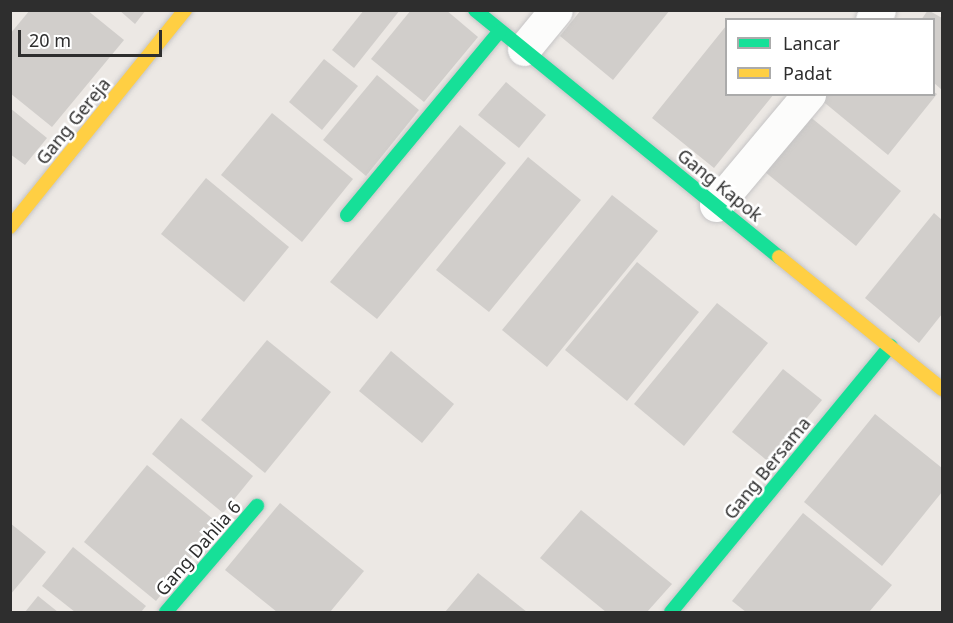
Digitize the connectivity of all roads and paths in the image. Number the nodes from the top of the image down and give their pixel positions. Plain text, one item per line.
1 (185, 10) edge
2 (475, 10) edge
3 (556, 10) edge
4 (512, 40) junction
5 (807, 96) edge
6 (716, 205) junction
7 (347, 215) dead end
8 (10, 227) edge
9 (890, 346) junction
10 (942, 389) edge
11 (257, 506) dead end
12 (166, 612) edge
13 (671, 612) edge

1 - 8 street, Gang Gereja
2 - 4 street, Gang Kapok
3 - 4 street
4 - 6 street, Gang Kapok
4 - 7 street
5 - 6 street
6 - 9 street, Gang Kapok
9 - 10 street, Gang Kapok
9 - 13 street, Gang Bersama
11 - 12 street, Gang Dahlia 6

